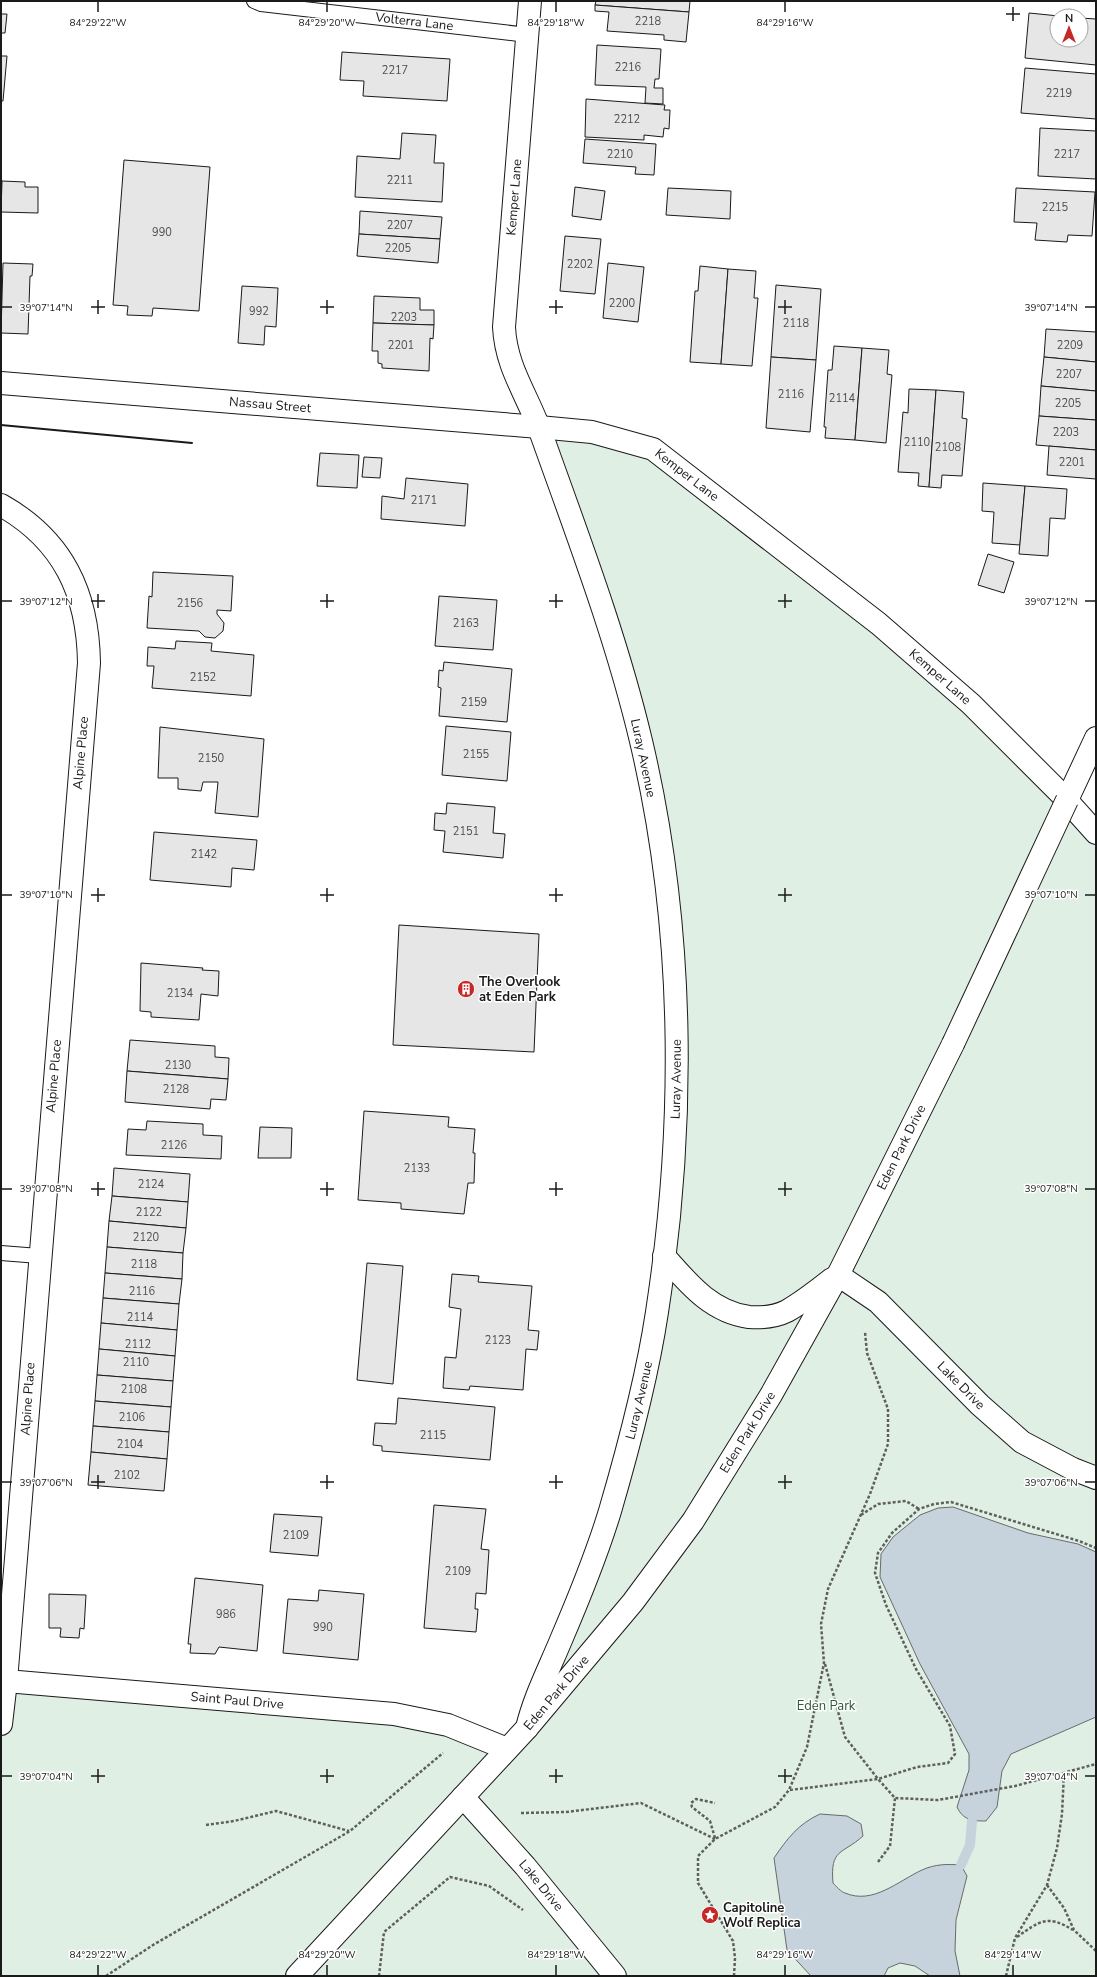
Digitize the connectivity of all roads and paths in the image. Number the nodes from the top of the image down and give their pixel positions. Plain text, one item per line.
1 (254, 1) edge
2 (530, 1) edge
3 (528, 35) junction
4 (1, 384) edge
5 (540, 427) junction
6 (1, 504) edge
7 (1096, 738) edge
8 (1096, 833) edge
9 (1, 1253) edge
10 (40, 1256) junction
11 (664, 1256) junction
12 (838, 1275) junction
13 (865, 1332) dead end
14 (1096, 1478) edge
15 (919, 1509) junction
16 (860, 1515) junction
17 (1096, 1548) edge
18 (6, 1624) edge
19 (824, 1663) junction
20 (6, 1681) junction
21 (1, 1724) edge
22 (527, 1728) junction
23 (446, 1750) dead end
24 (506, 1750) junction
25 (1096, 1764) edge
26 (1064, 1773) junction
27 (878, 1779) junction
28 (789, 1790) junction
29 (463, 1796) junction
30 (895, 1798) junction
31 (715, 1803) dead end
32 (520, 1813) dead end
33 (206, 1824) dead end
34 (350, 1831) junction
35 (715, 1839) junction
36 (878, 1862) dead end
37 (1047, 1885) junction
38 (529, 1914) dead end
39 (1074, 1930) junction
40 (1015, 1938) junction
41 (1096, 1951) edge
42 (106, 1976) edge
43 (297, 1976) edge
44 (379, 1976) edge
45 (615, 1976) edge
46 (734, 1976) edge
47 (1006, 1976) edge

1 - 3 lane, Volterra Lane
2 - 3 street, Kemper Lane
3 - 5 street, Kemper Lane
4 - 5 street, Nassau Street
5 - 8 street, Kemper Lane
5 - 11 street, Luray Avenue
6 - 10 street, Alpine Place
7 - 12 street, Eden Park Drive, bridge
9 - 10 lane
10 - 18 street, Alpine Place
11 - 12 street
11 - 22 street, Luray Avenue
12 - 14 street, Lake Drive
12 - 22 street, Eden Park Drive
13 - 16 path
15 - 16 path
15 - 17 path
15 - 27 path
16 - 19 path
18 - 20 street, Alpine Place
19 - 27 path
19 - 28 path
20 - 21 street
20 - 24 street, Saint Paul Drive
22 - 24 street, Eden Park Drive
23 - 34 path
24 - 29 street, Eden Park Drive
25 - 26 path
26 - 30 path
26 - 37 path
27 - 28 path
27 - 30 path
28 - 35 path
29 - 43 street, Eden Park Drive
29 - 45 street, Lake Drive
30 - 36 path
31 - 35 path
32 - 35 path
33 - 34 path
34 - 42 path
35 - 46 path
37 - 39 path
37 - 40 path
38 - 44 path
39 - 40 path
39 - 41 path
40 - 47 path

